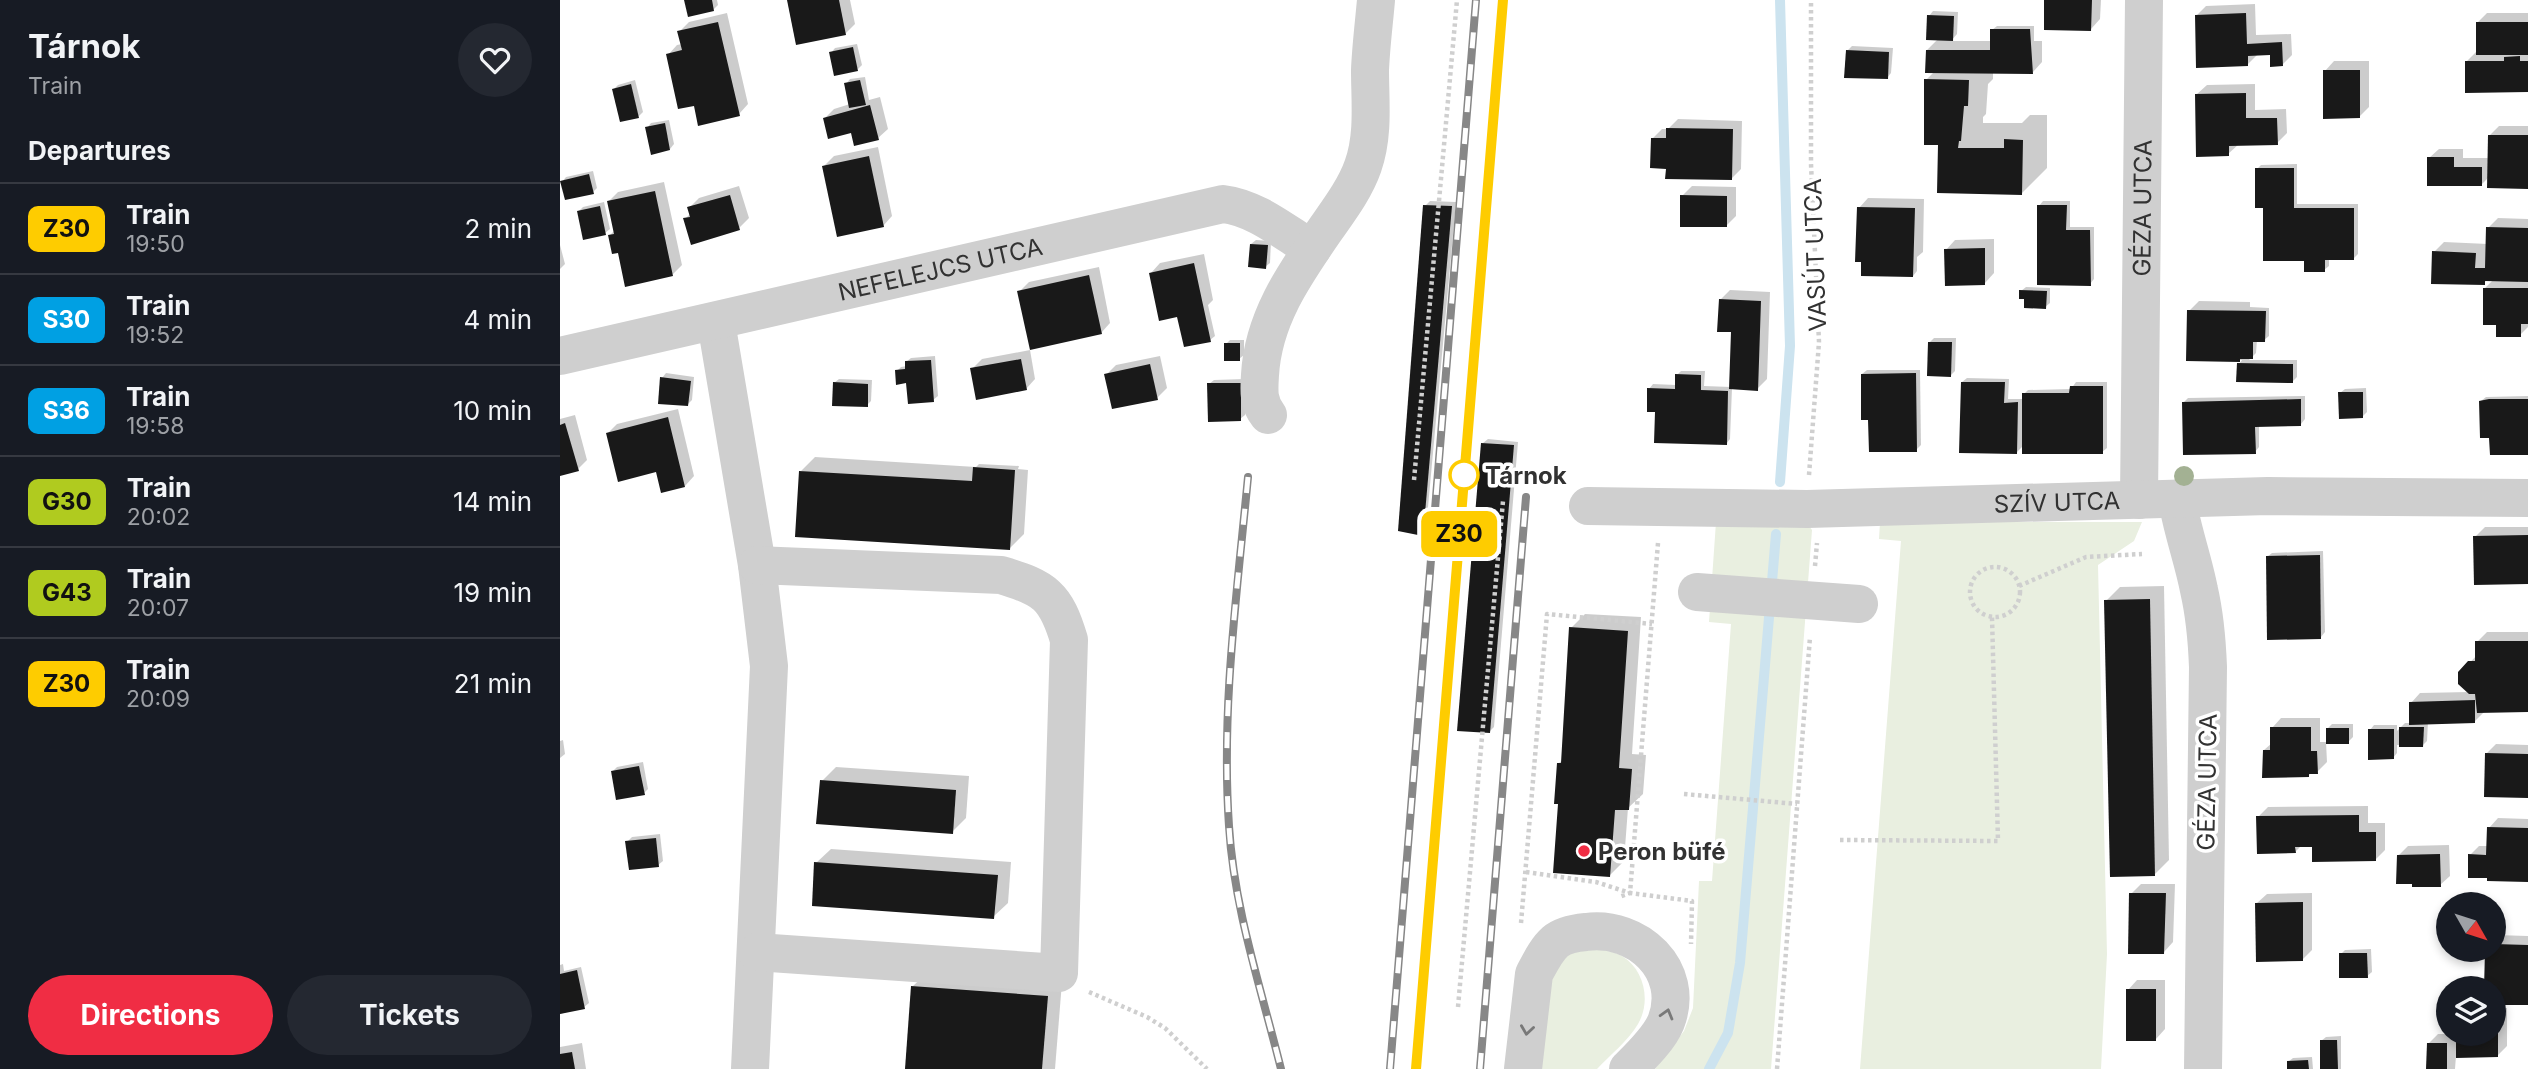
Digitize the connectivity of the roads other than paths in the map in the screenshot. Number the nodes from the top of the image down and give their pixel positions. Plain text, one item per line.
1 (1376, 0) edge
2 (2144, 0) edge
3 (1312, 249) junction
4 (716, 322) junction
5 (560, 356) edge
6 (1268, 415) dead end
7 (2528, 498) edge
8 (2177, 499) junction
9 (2139, 500) junction
10 (1587, 506) dead end
11 (758, 565) junction
12 (1697, 592) dead end
13 (1859, 604) dead end
14 (757, 952) junction
15 (750, 1069) edge
16 (1523, 1069) edge
17 (1629, 1069) edge
18 (2203, 1069) edge

1 - 3 street
2 - 9 street, GÉZA UTCA
3 - 4 street, NEFELEJCS UTCA
3 - 6 street
4 - 5 street, NEFELEJCS UTCA
4 - 11 street
7 - 8 street, SZÍV UTCA
8 - 9 street, SZÍV UTCA
8 - 18 street, GÉZA UTCA
9 - 10 street, SZÍV UTCA
11 - 14 street
11 - 14 street
12 - 13 street
14 - 15 street
17 -> 16 street

